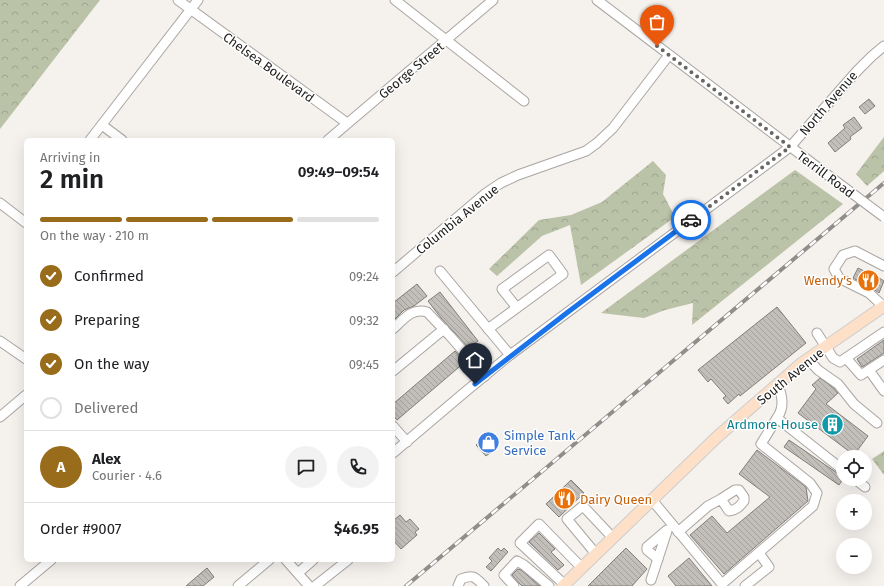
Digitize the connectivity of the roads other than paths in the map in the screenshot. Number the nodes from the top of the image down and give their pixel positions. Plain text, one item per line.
1 (178, 0) edge
2 (198, 0) edge
3 (395, 0) edge
4 (493, 0) edge
5 (597, 0) edge
6 (191, 10) junction
7 (446, 40) junction
8 (884, 46) edge
9 (669, 55) junction
10 (524, 101) dead end
11 (347, 124) junction
12 (102, 125) junction
13 (92, 138) edge
14 (119, 138) edge
15 (330, 138) edge
16 (790, 147) junction
17 (0, 203) edge
18 (884, 217) edge
19 (24, 221) edge
20 (884, 266) edge
21 (395, 270) edge
22 (440, 271) dead end
23 (884, 307) edge
24 (516, 308) junction
25 (395, 327) edge
26 (488, 328) junction
27 (444, 329) junction
28 (884, 332) edge
29 (817, 333) dead end
30 (0, 341) edge
31 (825, 347) junction
32 (510, 355) junction
33 (24, 357) edge
34 (846, 358) junction
35 (808, 359) junction
36 (884, 360) edge
37 (395, 369) edge
38 (869, 370) junction
39 (485, 376) junction
40 (778, 384) junction
41 (884, 391) edge
42 (24, 397) edge
43 (0, 417) edge
44 (777, 418) junction
45 (877, 423) dead end
46 (395, 428) edge
47 (407, 442) junction
48 (395, 451) edge
49 (836, 464) edge
50 (721, 499) dead end
51 (652, 500) junction
52 (672, 529) junction
53 (613, 538) junction
54 (596, 554) junction
55 (759, 554) junction
56 (658, 559) junction
57 (49, 562) edge
58 (266, 562) edge
59 (288, 562) edge
60 (311, 562) edge
61 (345, 562) edge
62 (582, 568) junction
63 (298, 573) junction
64 (651, 580) dead end
65 (565, 585) edge
66 (723, 585) edge
67 (20, 586) edge
68 (238, 586) edge
69 (309, 586) edge
70 (315, 586) edge
71 (458, 586) edge
72 (484, 586) edge
73 (514, 586) edge
74 (549, 586) edge
75 (745, 586) edge

1 - 6 street, Chelsea Boulevard
2 - 6 street
3 - 7 street
4 - 7 street, George Street
5 - 9 street, Terrill Road
6 - 11 street, Chelsea Boulevard
6 - 12 street
7 - 10 street
7 - 11 street, George Street
8 - 16 street, North Avenue
9 - 16 street, Terrill Road
9 - 21 street, Columbia Avenue
11 - 15 street, George Street
12 - 13 street
12 - 14 street
16 - 18 street, Terrill Road, bridge
16 - 32 street, North Avenue
17 - 19 street
20 - 23 street
22 - 26 street
23 - 31 main road, South Avenue
24 - 24 street
24 - 26 street
25 - 27 street
26 - 32 street
27 - 37 street
27 - 39 street
28 - 34 street
29 - 31 street
30 - 33 street
31 - 34 street
31 - 35 main road, South Avenue
32 - 39 street, North Avenue
34 - 38 street
35 - 40 main road, South Avenue
35 - 45 street
36 - 38 street
38 - 41 street
39 - 47 street, North Avenue
40 - 44 street
40 - 51 main road, South Avenue
42 - 43 street
44 - 49 street
44 - 55 street
46 - 47 street
47 - 48 street, North Avenue
50 - 52 street
51 - 52 street
51 - 53 main road, South Avenue
52 - 56 street
52 - 56 street
52 - 66 street
53 - 54 main road, South Avenue
53 - 54 street
54 - 62 main road, South Avenue
55 - 66 street
55 - 75 street
56 - 64 street
57 - 67 street
58 - 68 street
59 - 63 street
60 - 63 street
61 - 70 street
62 - 65 main road, South Avenue
62 - 65 street
63 - 69 street
71 - 72 street
73 - 74 street

